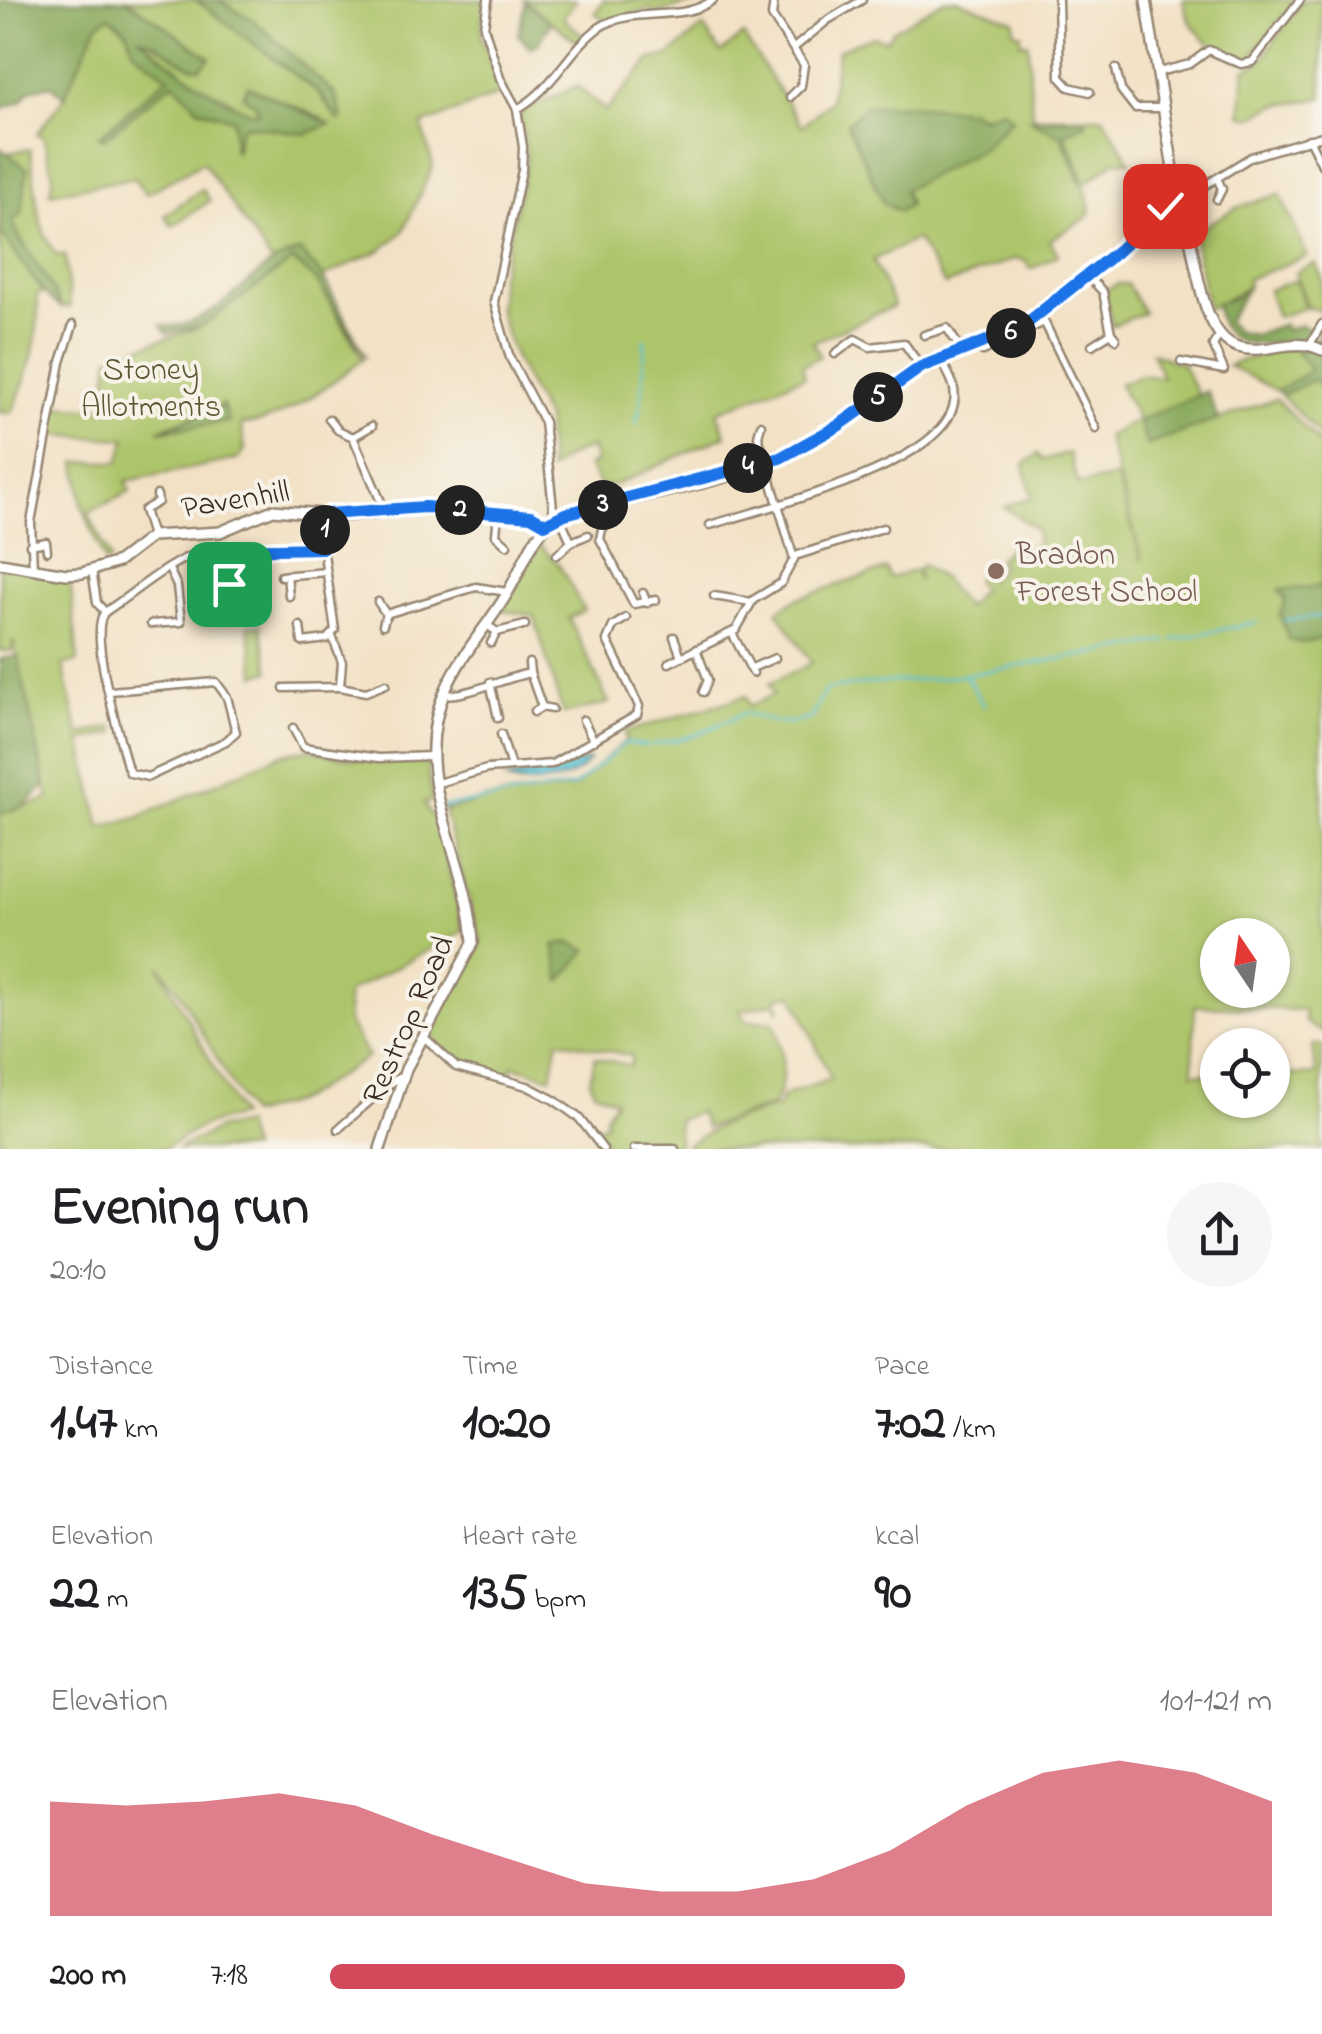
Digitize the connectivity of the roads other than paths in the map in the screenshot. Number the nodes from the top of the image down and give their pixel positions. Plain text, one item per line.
1 (488, 0) edge
2 (713, 0) edge
3 (774, 0) edge
4 (862, 0) edge
5 (1058, 0) edge
6 (1146, 0) edge
7 (1300, 0) edge
8 (796, 47) junction
9 (1116, 69) dead end
10 (1159, 72) junction
11 (1090, 92) dead end
12 (790, 97) dead end
13 (517, 108) junction
14 (1165, 108) junction
15 (1322, 136) edge
16 (1309, 138) junction
17 (1322, 164) edge
18 (1217, 178) junction
19 (1174, 184) junction
20 (1181, 200) junction
21 (1217, 200) dead end
22 (1162, 206) junction
23 (1086, 274) junction
24 (1042, 318) junction
25 (1322, 324) edge
26 (72, 325) dead end
27 (924, 335) dead end
28 (1220, 336) junction
29 (1310, 344) junction
30 (1092, 345) dead end
31 (960, 348) junction
32 (1322, 350) edge
33 (835, 354) dead end
34 (939, 357) junction
35 (1181, 362) dead end
36 (921, 367) junction
37 (329, 419) dead end
38 (372, 426) dead end
39 (757, 427) dead end
40 (1096, 429) dead end
41 (353, 438) junction
42 (766, 462) junction
43 (157, 495) dead end
44 (610, 504) junction
45 (780, 504) junction
46 (385, 511) junction
47 (328, 514) junction
48 (498, 514) junction
49 (553, 520) junction
50 (710, 526) dead end
51 (883, 528) dead end
52 (588, 535) dead end
53 (152, 536) junction
54 (570, 542) junction
55 (30, 544) junction
56 (503, 545) dead end
57 (322, 548) junction
58 (226, 550) junction
59 (47, 551) dead end
60 (557, 555) dead end
61 (795, 556) junction
62 (0, 563) edge
63 (33, 569) junction
64 (169, 569) junction
65 (92, 570) junction
66 (326, 572) junction
67 (508, 592) junction
68 (643, 593) dead end
69 (289, 596) dead end
70 (714, 596) dead end
71 (656, 600) dead end
72 (378, 602) dead end
73 (751, 602) junction
74 (647, 603) junction
75 (105, 612) junction
76 (386, 614) junction
77 (232, 616) dead end
78 (626, 618) dead end
79 (151, 624) dead end
80 (384, 625) dead end
81 (488, 625) junction
82 (525, 625) dead end
83 (300, 626) dead end
84 (497, 632) junction
85 (732, 633) junction
86 (332, 636) junction
87 (673, 637) dead end
88 (491, 643) dead end
89 (696, 649) junction
90 (680, 655) junction
91 (775, 658) dead end
92 (528, 663) dead end
93 (669, 663) dead end
94 (530, 673) junction
95 (490, 682) junction
96 (340, 687) junction
97 (382, 687) dead end
98 (288, 689) dead end
99 (110, 691) junction
100 (703, 692) dead end
101 (444, 694) junction
102 (542, 707) junction
103 (552, 709) dead end
104 (534, 712) dead end
105 (498, 720) dead end
106 (583, 720) dead end
107 (293, 728) dead end
108 (501, 734) dead end
109 (594, 742) junction
110 (431, 756) junction
111 (510, 767) junction
112 (434, 784) junction
113 (424, 1037) junction
114 (404, 1075) junction
115 (338, 1130) dead end
116 (380, 1149) edge
117 (603, 1149) edge
118 (634, 1149) edge
119 (675, 1149) edge

1 - 13 street
2 - 13 street
3 - 8 street
4 - 8 street
5 - 11 street
6 - 10 street
7 - 10 street
8 - 12 street
9 - 14 street
10 - 14 street
13 - 49 street
14 - 19 street
15 - 16 street
16 - 17 street
16 - 18 street
18 - 20 street
18 - 21 street
19 - 20 street
19 - 22 street
20 - 22 street
20 - 28 street
22 - 23 street
23 - 24 street
23 - 30 street
24 - 31 street
24 - 40 street
25 - 29 street
26 - 55 street
27 - 31 street
28 - 29 street
28 - 35 street
29 - 32 street
31 - 34 street
33 - 36 street
34 - 36 street
34 - 45 street
36 - 42 street
37 - 41 street
38 - 41 street
39 - 42 street
41 - 46 street
42 - 44 street
42 - 45 street
43 - 53 street
44 - 49 street
44 - 74 street
45 - 50 street
45 - 61 street
46 - 47 street, Pavenhill
46 - 48 street, Pavenhill
47 - 53 street, Pavenhill
47 - 57 street
48 - 49 street, Pavenhill
48 - 56 street
49 - 54 street
49 - 67 street, Restrop Road
51 - 61 street
52 - 54 street
53 - 65 street, Pavenhill
54 - 60 street
55 - 59 street
55 - 63 street
57 - 58 street
57 - 66 street
58 - 64 street
58 - 77 street
61 - 73 street
62 - 63 street, Pavenhill
63 - 65 street, Pavenhill
64 - 75 street
64 - 79 street
65 - 75 street
66 - 69 street
66 - 86 street
67 - 76 street
67 - 81 street, Restrop Road
68 - 74 street
70 - 73 street
71 - 74 street
72 - 76 street
73 - 85 street
75 - 99 street
76 - 80 street
78 - 109 street
81 - 84 street
81 - 101 street, Restrop Road
82 - 84 street
83 - 86 street
84 - 88 street
85 - 89 street
85 - 91 street
86 - 96 street
87 - 90 street
89 - 90 street
89 - 100 street
90 - 93 street
92 - 94 street
94 - 95 street
94 - 102 street
95 - 101 street
95 - 105 street
96 - 97 street
96 - 98 street
99 - 99 street
101 - 110 street, Restrop Road
102 - 103 street
102 - 104 street
106 - 109 street
107 - 110 street
108 - 111 street
109 - 111 street
110 - 112 street, Restrop Road
111 - 112 street
112 - 113 street, Restrop Road
113 - 114 street, Restrop Road
113 - 117 street
114 - 115 street
114 - 116 street, Restrop Road
118 - 119 street

